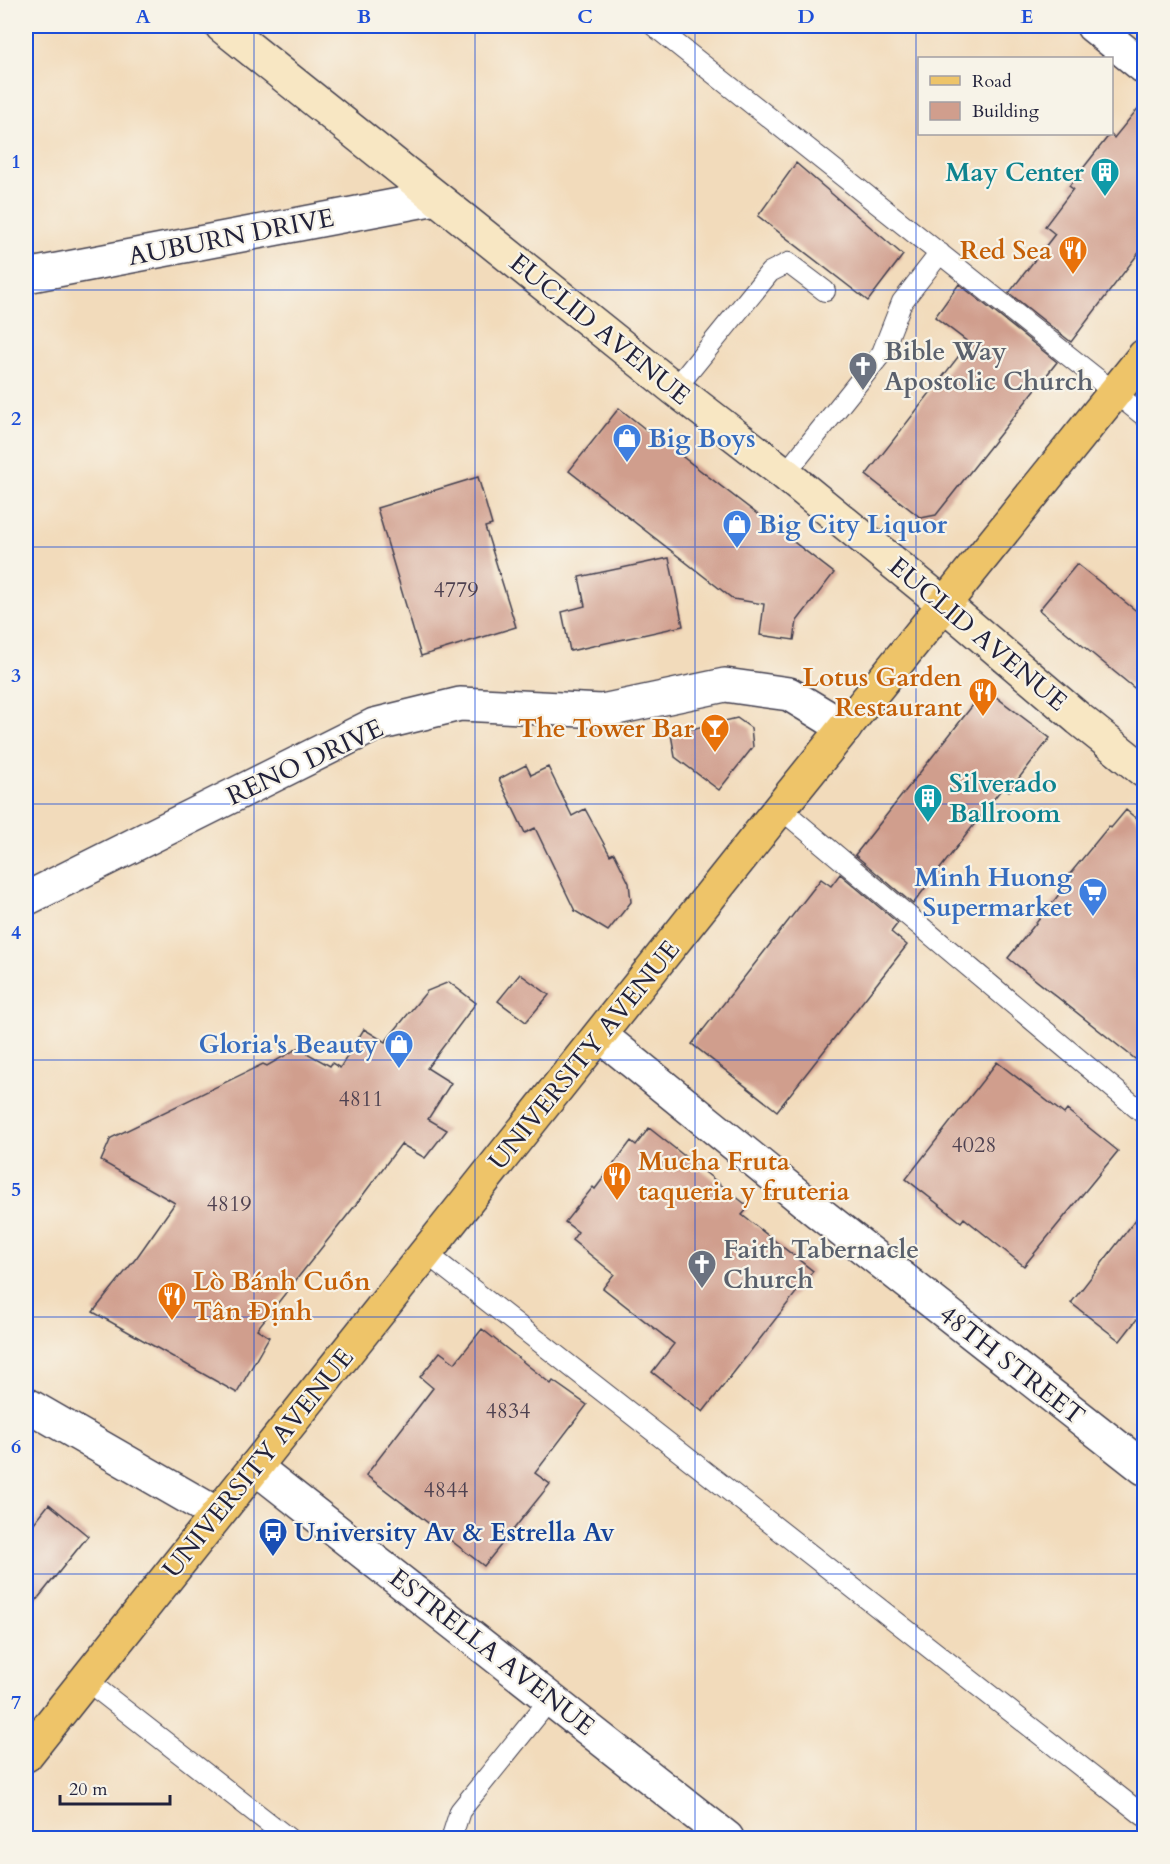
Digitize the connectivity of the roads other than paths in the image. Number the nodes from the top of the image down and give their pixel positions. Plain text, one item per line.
1 (222, 26) edge
2 (654, 26) edge
3 (1093, 26) edge
4 (1144, 67) edge
5 (436, 198) junction
6 (940, 253) junction
7 (26, 276) edge
8 (825, 291) dead end
9 (1144, 356) edge
10 (675, 389) junction
11 (1115, 393) junction
12 (1144, 416) edge
13 (785, 474) junction
14 (944, 604) junction
15 (845, 728) junction
16 (1144, 771) edge
17 (780, 808) junction
18 (26, 899) edge
19 (600, 1035) junction
20 (1144, 1114) edge
21 (426, 1253) junction
22 (26, 1404) edge
23 (255, 1467) junction
24 (1144, 1468) edge
25 (217, 1514) junction
26 (86, 1680) junction
27 (551, 1698) junction
28 (26, 1755) edge
29 (1144, 1816) edge
30 (288, 1839) edge
31 (456, 1839) edge
32 (728, 1839) edge

1 - 5 main road, EUCLID AVENUE
2 - 6 lane
3 - 4 street
5 - 7 street, AUBURN DRIVE
5 - 10 main road, EUCLID AVENUE
6 - 11 lane
6 - 13 lane
8 - 10 lane
9 - 11 main road, UNIVERSITY AVENUE
10 - 13 main road, EUCLID AVENUE
11 - 12 lane
11 - 14 main road, UNIVERSITY AVENUE
13 - 14 main road, EUCLID AVENUE
14 - 15 main road, UNIVERSITY AVENUE
14 - 16 main road, EUCLID AVENUE
15 - 17 main road, UNIVERSITY AVENUE
15 - 18 street, RENO DRIVE
17 - 19 main road, UNIVERSITY AVENUE
17 - 20 lane
19 - 21 main road, UNIVERSITY AVENUE
19 - 24 street, 48TH STREET
21 - 23 main road, UNIVERSITY AVENUE
21 - 29 lane
22 - 25 street
23 - 25 main road, UNIVERSITY AVENUE
23 - 27 street, ESTRELLA AVENUE
25 - 26 main road, UNIVERSITY AVENUE
26 - 28 main road, UNIVERSITY AVENUE
26 - 30 lane
27 - 31 lane
27 - 32 street, ESTRELLA AVENUE

